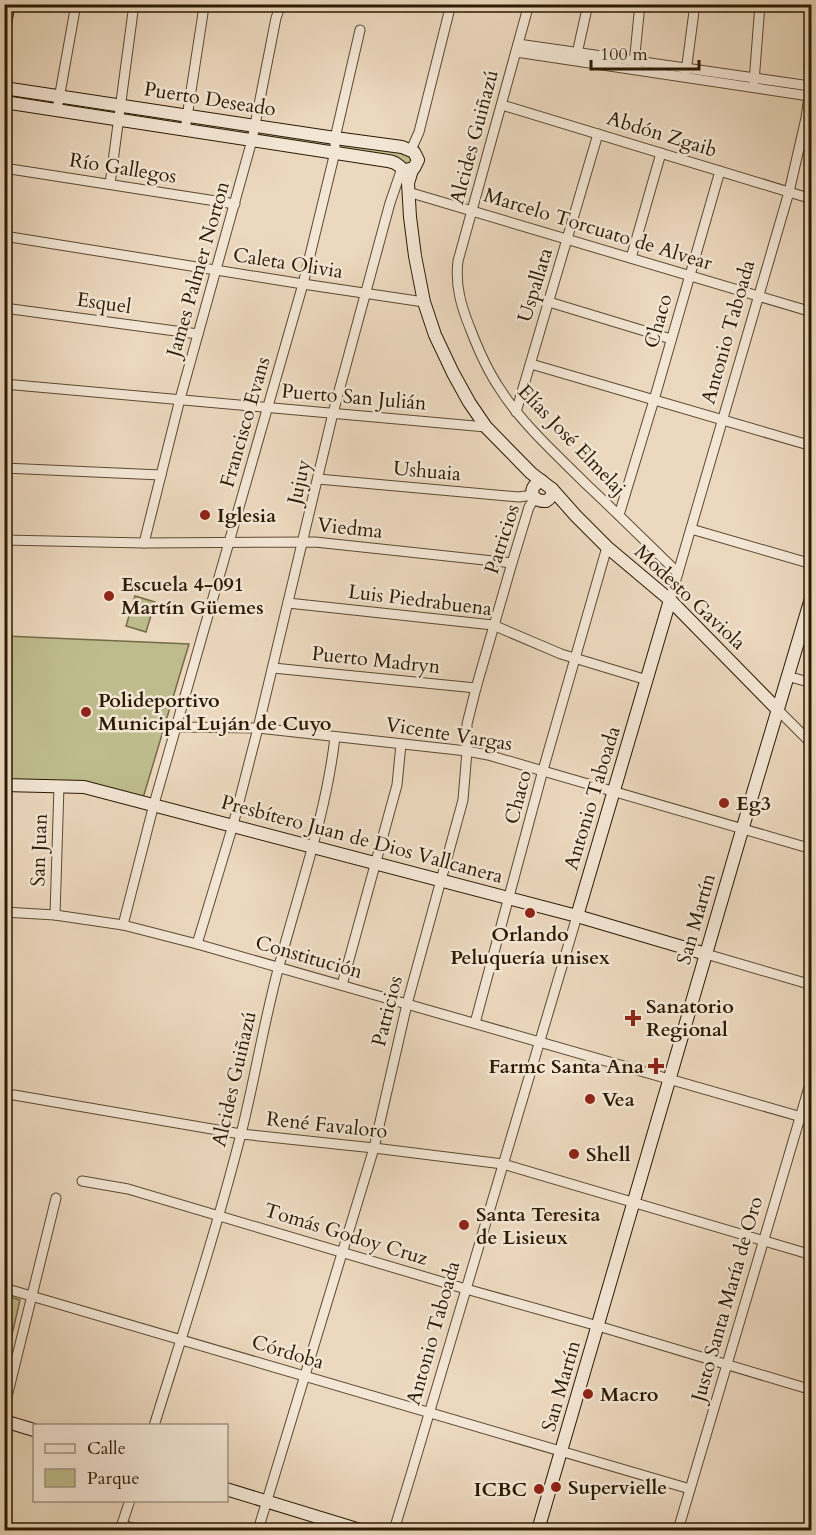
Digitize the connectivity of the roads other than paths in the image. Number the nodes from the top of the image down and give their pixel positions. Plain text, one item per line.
1 (9, 4) edge
2 (76, 4) edge
3 (134, 4) edge
4 (281, 4) edge
5 (451, 4) edge
6 (529, 4) edge
7 (588, 4) edge
8 (640, 4) edge
9 (695, 4) edge
10 (760, 4) edge
11 (203, 13) dead end
12 (4, 28) edge
13 (360, 30) dead end
14 (517, 48) junction
15 (576, 56) junction
16 (634, 65) junction
17 (686, 73) junction
18 (812, 73) edge
19 (754, 83) junction
20 (4, 88) edge
21 (810, 91) edge
22 (59, 96) junction
23 (4, 102) edge
24 (120, 105) junction
25 (501, 105) junction
26 (57, 110) junction
27 (188, 116) junction
28 (118, 119) junction
29 (255, 126) junction
30 (185, 130) junction
31 (598, 134) junction
32 (335, 138) junction
33 (252, 140) junction
34 (335, 152) junction
35 (661, 153) junction
36 (408, 162) junction
37 (4, 168) edge
38 (720, 171) junction
39 (110, 184) junction
40 (408, 188) junction
41 (789, 192) junction
42 (812, 199) edge
43 (235, 204) junction
44 (472, 211) junction
45 (4, 236) edge
46 (568, 239) junction
47 (631, 258) junction
48 (216, 270) junction
49 (690, 275) junction
50 (456, 279) joint
51 (303, 284) junction
52 (366, 293) junction
53 (759, 296) junction
54 (424, 302) junction
55 (549, 302) junction
56 (4, 308) edge
57 (812, 312) edge
58 (198, 334) junction
59 (671, 339) junction
60 (531, 364) junction
61 (4, 384) edge
62 (180, 399) junction
63 (654, 400) junction
64 (268, 407) junction
65 (516, 412) junction
66 (333, 414) junction
67 (723, 420) junction
68 (486, 427) junction
69 (812, 446) edge
70 (4, 468) edge
71 (161, 476) junction
72 (318, 479) junction
73 (540, 492) junction
74 (619, 515) junction
75 (691, 529) junction
76 (4, 540) edge
77 (304, 541) junction
78 (144, 543) junction
79 (230, 543) junction
80 (608, 547) junction
81 (512, 563) junction
82 (812, 564) edge
83 (678, 573) junction
84 (812, 595) edge
85 (670, 600) junction
86 (288, 603) junction
87 (493, 625) junction
88 (576, 658) junction
89 (273, 668) junction
90 (787, 676) junction
91 (648, 680) junction
92 (812, 683) edge
93 (476, 688) junction
94 (777, 709) junction
95 (177, 727) junction
96 (258, 728) junction
97 (335, 737) junction
98 (402, 744) junction
99 (812, 744) edge
100 (467, 751) junction
101 (543, 770) junction
102 (4, 784) edge
103 (59, 786) junction
104 (614, 792) junction
105 (154, 804) junction
106 (233, 825) junction
107 (742, 829) junction
108 (312, 846) junction
109 (812, 849) edge
110 (376, 863) junction
111 (441, 880) junction
112 (510, 898) junction
113 (4, 912) edge
114 (55, 915) junction
115 (577, 916) junction
116 (123, 925) junction
117 (197, 944) junction
118 (706, 954) junction
119 (278, 967) junction
120 (342, 985) junction
121 (812, 986) edge
122 (407, 1004) junction
123 (475, 1023) junction
124 (540, 1042) junction
125 (812, 1077) edge
126 (669, 1078) junction
127 (9, 1094) edge
128 (800, 1116) junction
129 (812, 1120) edge
130 (241, 1134) junction
131 (374, 1148) junction
132 (503, 1164) junction
133 (82, 1180) dead end
134 (56, 1197) dead end
135 (633, 1202) junction
136 (218, 1215) junction
137 (763, 1240) junction
138 (343, 1252) junction
139 (812, 1255) edge
140 (4, 1288) edge
141 (466, 1289) junction
142 (31, 1296) junction
143 (598, 1326) junction
144 (181, 1339) junction
145 (727, 1365) junction
146 (305, 1376) junction
147 (812, 1390) edge
148 (4, 1409) edge
149 (431, 1412) junction
150 (4, 1421) edge
151 (154, 1424) edge
152 (33, 1430) edge
153 (562, 1451) junction
154 (690, 1489) junction
155 (228, 1490) edge
156 (129, 1502) edge
157 (267, 1502) junction
158 (121, 1528) edge
159 (142, 1530) edge
160 (258, 1530) edge
161 (360, 1530) edge
162 (394, 1530) edge
163 (538, 1530) edge
164 (678, 1530) edge

1 - 12 street
2 - 22 street
3 - 24 street
4 - 29 street, James Palmer Norton
5 - 36 street, Jujuy
6 - 14 street, Alcides Guiñazú
7 - 15 street
8 - 16 street
9 - 17 street
10 - 19 street
11 - 27 street
13 - 32 street, Francisco Evans
14 - 15 street
14 - 25 street, Alcides Guiñazú
15 - 16 street
16 - 17 street
17 - 19 street
18 - 21 street, Antonio Taboada
19 - 21 street
20 - 22 street, Puerto Deseado
21 - 41 street, Antonio Taboada
22 - 24 street, Puerto Deseado
22 - 26 street
23 - 26 street, Puerto Deseado
24 - 27 street, Puerto Deseado
24 - 28 street
25 - 31 street, Abdón Zgaib
25 - 44 street, Alcides Guiñazú
26 - 28 street, Puerto Deseado
27 - 29 street, Puerto Deseado
27 - 30 street
28 - 30 street, Puerto Deseado
28 - 39 street
29 - 32 street, Puerto Deseado
29 - 33 street, James Palmer Norton
30 - 33 street, Puerto Deseado
31 - 35 street, Abdón Zgaib
31 - 46 street, Uspallata
32 - 34 street, Francisco Evans
32 - 36 street, Puerto Deseado
33 - 34 street, Puerto Deseado
33 - 43 street, James Palmer Norton
34 - 36 street, Puerto Deseado
34 - 51 street, Francisco Evans
35 - 38 street, Abdón Zgaib
35 - 47 street
36 - 40 street
36 - 52 street, Jujuy
37 - 39 street, Río Gallegos
38 - 41 street, Abdón Zgaib
38 - 49 street, Chaco
39 - 43 street, Río Gallegos
40 - 44 street, Marcelo Torcuato de Alvear
40 - 54 street
41 - 42 street, Abdón Zgaib
41 - 53 street, Antonio Taboada
43 - 48 street, James Palmer Norton
44 - 46 street, Marcelo Torcuato de Alvear
44 - 50 street, Alcides Guiñazú
45 - 48 street, Caleta Olivia
46 - 47 street, Marcelo Torcuato de Alvear
46 - 55 street, Uspallata
47 - 49 street, Marcelo Torcuato de Alvear
48 - 51 street, Caleta Olivia
48 - 58 street, James Palmer Norton
49 - 53 street, Marcelo Torcuato de Alvear
49 - 59 street, Chaco
50 - 65 street, Elías José Elmelaj
51 - 52 street, Caleta Olivia
51 - 64 street, Francisco Evans
52 - 54 street, Caleta Olivia
52 - 66 street, Jujuy
53 - 57 street, Marcelo Torcuato de Alvear
53 - 67 street, Antonio Taboada
54 - 68 street
55 - 59 street
55 - 60 street, Uspallata
56 - 58 street, Esquel
58 - 62 street, James Palmer Norton
59 - 63 street, Chaco
60 - 63 street
60 - 65 street, Uspallata
61 - 62 street, Puerto San Julián
62 - 64 street, Puerto San Julián
62 - 71 street, James Palmer Norton
63 - 67 street
63 - 74 street, Chaco
64 - 66 street, Puerto San Julián
64 - 79 street, Francisco Evans
65 - 74 street, Elías José Elmelaj
66 - 68 street, Puerto San Julián
66 - 72 street, Jujuy
67 - 69 street
67 - 75 street, Antonio Taboada
68 - 73 street
70 - 71 street
71 - 78 street, James Palmer Norton
72 - 73 street, Ushuaia
72 - 77 street, Jujuy
73 - 80 street, Modesto Gaviola
73 - 81 street, Patricios
74 - 83 street, Elías José Elmelaj
75 - 82 street
75 - 83 street, Antonio Taboada
76 - 78 street, Viedma
77 - 79 street, Viedma
77 - 81 street, Viedma
77 - 86 street, Jujuy
78 - 79 street, Viedma
79 - 95 street, Francisco Evans
80 - 85 street, Modesto Gaviola
80 - 88 street, Chaco
81 - 87 street, Patricios
83 - 85 street, Antonio Taboada
84 - 90 street, San Martín
85 - 91 street, Antonio Taboada
85 - 94 street, Modesto Gaviola
86 - 87 street, Luis Piedrabuena
86 - 89 street, Jujuy
87 - 88 street, Luis Piedrabuena
87 - 93 street, Patricios
88 - 91 street, Luis Piedrabuena
88 - 101 street, Chaco
89 - 93 street, Puerto Madryn
89 - 96 street, Jujuy
90 - 92 street
90 - 94 street, San Martín
91 - 104 street, Antonio Taboada
93 - 100 street, Patricios
94 - 99 street
94 - 107 street, San Martín
95 - 96 street, Vicente Vargas
95 - 105 street, Francisco Evans
96 - 97 street, Vicente Vargas
96 - 106 street, Jujuy
97 - 98 street, Vicente Vargas
97 - 108 street, Alcides Guiñazú
98 - 100 street, Vicente Vargas
98 - 110 street
100 - 101 street, Vicente Vargas
100 - 111 street, Patricios
101 - 104 street, Vicente Vargas
101 - 112 street, Chaco
102 - 103 street, Presbítero Juan de Dios Vallcanera
103 - 105 street, Presbítero Juan de Dios Vallcanera
103 - 114 street, San Juan
104 - 107 street, Vicente Vargas
104 - 115 street, Antonio Taboada
105 - 106 street, Presbítero Juan de Dios Vallcanera
105 - 116 street, Francisco Evans
106 - 108 street, Presbítero Juan de Dios Vallcanera
106 - 117 street, Jujuy
107 - 109 street, Vicente Vargas
107 - 118 street, San Martín
108 - 110 street, Presbítero Juan de Dios Vallcanera
108 - 119 street, Alcides Guiñazú
110 - 111 street, Presbítero Juan de Dios Vallcanera
110 - 120 street
111 - 112 street, Presbítero Juan de Dios Vallcanera
111 - 122 street, Patricios
112 - 115 street, Presbítero Juan de Dios Vallcanera
112 - 123 street, Chaco
113 - 114 street, Constitución
114 - 116 street, Constitución
115 - 118 street, Presbítero Juan de Dios Vallcanera
115 - 124 street, Antonio Taboada
116 - 117 street, Constitución
117 - 119 street, Constitución
118 - 121 street
118 - 126 street, San Martín
119 - 120 street, Constitución
119 - 130 street, Alcides Guiñazú
120 - 122 street, Constitución
122 - 123 street, Constitución
122 - 131 street, Patricios
123 - 124 street, Constitución
124 - 126 street, Constitución
124 - 132 street, Antonio Taboada
125 - 128 street, Justo Santa María de Oro
126 - 128 street, Constitución
126 - 135 street, San Martín
127 - 130 street, René Favaloro
128 - 129 street, Constitución
128 - 137 street, Justo Santa María de Oro
130 - 131 street, René Favaloro
130 - 136 street, Alcides Guiñazú
131 - 132 street, René Favaloro
131 - 138 street, Patricios
132 - 135 street, René Favaloro
132 - 141 street, Antonio Taboada
133 - 136 street, Tomás Godoy Cruz
134 - 142 street
135 - 137 street, René Favaloro
135 - 143 street, San Martín
136 - 138 street, Tomás Godoy Cruz
136 - 144 street, Alcides Guiñazú
137 - 139 street, René Favaloro
137 - 145 street, Justo Santa María de Oro
138 - 141 street, Tomás Godoy Cruz
138 - 146 street, Patricios
140 - 142 street, Córdoba
141 - 143 street, Tomás Godoy Cruz
141 - 149 street, Antonio Taboada
142 - 144 street, Córdoba
142 - 148 street
143 - 145 street, Tomás Godoy Cruz
143 - 153 street, San Martín
144 - 146 street, Córdoba
144 - 151 street, Alcides Guiñazú
145 - 147 street, Tomás Godoy Cruz
145 - 154 street, Justo Santa María de Oro
146 - 149 street, Córdoba
146 - 157 street, Patricios
149 - 153 street, Córdoba
149 - 162 street, Antonio Taboada
150 - 152 street
153 - 154 street, Córdoba
153 - 163 street, San Martín
154 - 164 street, Justo Santa María de Oro
155 - 157 street
156 - 158 street
157 - 160 street, Patricios
157 - 161 street
158 - 159 street

